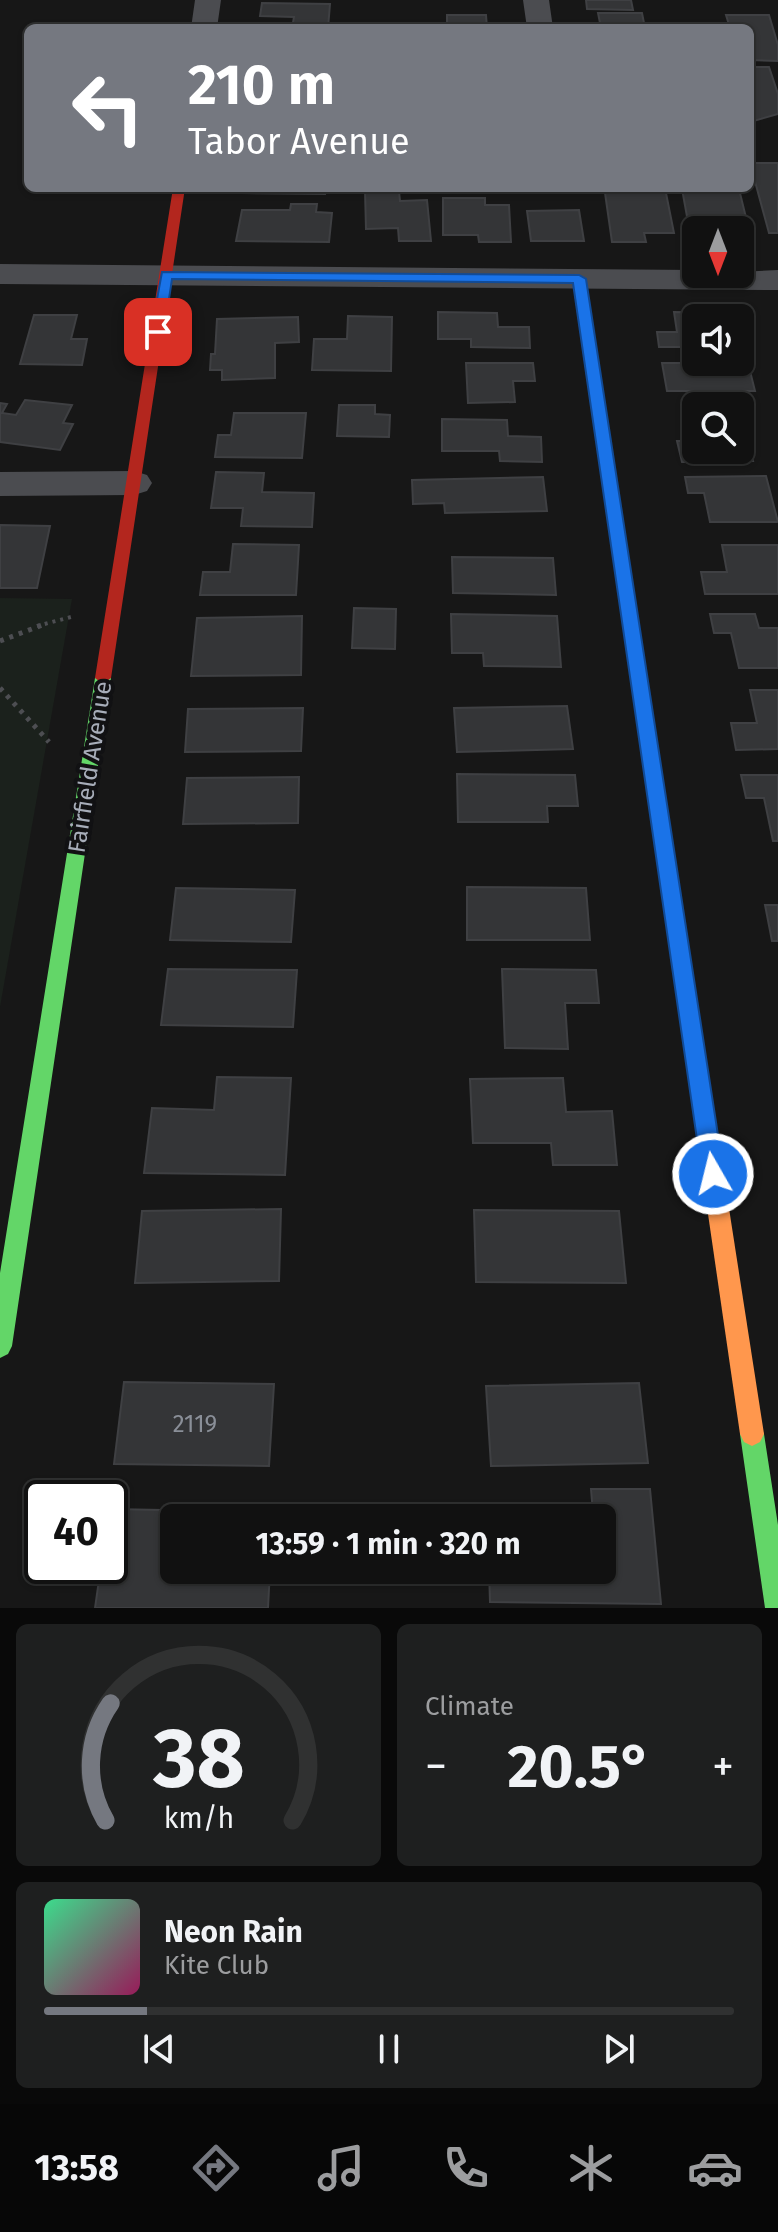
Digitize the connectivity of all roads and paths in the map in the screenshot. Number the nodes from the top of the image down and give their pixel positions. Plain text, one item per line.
1 (208, 0) edge
2 (536, 0) edge
3 (205, 24) edge
4 (539, 24) edge
5 (178, 192) edge
6 (0, 274) edge
7 (166, 275) junction
8 (579, 279) junction
9 (778, 280) edge
10 (134, 483) junction
11 (0, 484) edge
12 (76, 616) dead end
13 (0, 641) edge
14 (0, 688) edge
15 (53, 746) dead end
16 (0, 1346) edge
17 (778, 1608) edge

1 - 3 street
2 - 4 street
5 - 7 street, Fairfield Avenue
6 - 7 street
7 - 8 street
7 - 10 street, Fairfield Avenue
8 - 9 street
8 - 17 street
10 - 11 street
10 - 16 street, Fairfield Avenue
12 - 13 path
14 - 15 path

